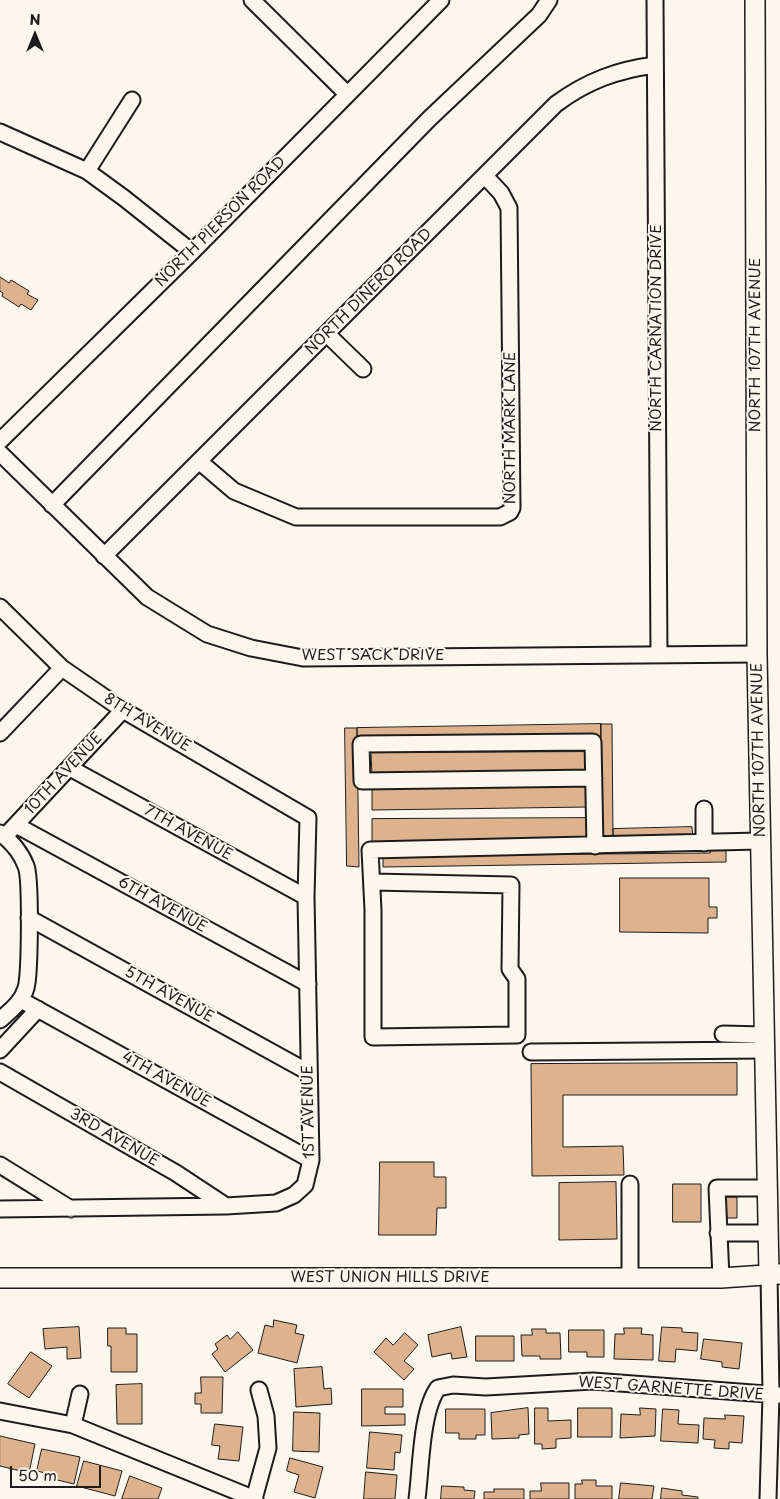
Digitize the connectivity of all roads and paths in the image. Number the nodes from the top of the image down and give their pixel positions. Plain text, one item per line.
1 (252, 0) edge
2 (440, 0) edge
3 (549, 0) edge
4 (655, 0) edge
5 (756, 0) edge
6 (655, 65) junction
7 (347, 94) junction
8 (132, 100) dead end
9 (0, 132) edge
10 (87, 171) junction
11 (484, 176) junction
12 (192, 252) junction
13 (327, 334) junction
14 (363, 369) dead end
15 (0, 441) edge
16 (0, 453) edge
17 (200, 462) junction
18 (52, 505) junction
19 (104, 556) junction
20 (3, 615) edge
21 (757, 654) junction
22 (660, 655) junction
23 (62, 668) junction
24 (123, 710) junction
25 (0, 734) edge
26 (70, 768) junction
27 (594, 778) junction
28 (704, 809) dead end
29 (308, 818) joint
30 (16, 825) junction
31 (2, 835) edge
32 (760, 841) junction
33 (704, 843) junction
34 (596, 846) junction
35 (373, 882) junction
36 (306, 897) junction
37 (29, 918) junction
38 (308, 984) junction
39 (21, 1000) junction
40 (38, 1009) junction
41 (0, 1020) edge
42 (723, 1034) dead end
43 (764, 1042) junction
44 (0, 1050) edge
45 (531, 1052) dead end
46 (0, 1072) edge
47 (308, 1072) junction
48 (311, 1160) junction
49 (0, 1164) edge
50 (630, 1184) dead end
51 (767, 1188) junction
52 (226, 1206) junction
53 (0, 1209) edge
54 (72, 1209) junction
55 (718, 1233) junction
56 (768, 1233) junction
57 (775, 1274) edge
58 (0, 1278) edge
59 (630, 1278) junction
60 (721, 1278) junction
61 (259, 1390) dead end
62 (80, 1394) dead end
63 (775, 1395) edge
64 (0, 1411) edge
65 (73, 1425) junction
66 (254, 1499) edge
67 (417, 1499) edge
68 (768, 1499) edge

1 - 7 street
2 - 7 street, NORTH PIERSON ROAD
3 - 18 street
4 - 6 street, NORTH CARNATION DRIVE
5 - 21 main road, NORTH 107TH AVENUE
6 - 11 street, NORTH DINERO ROAD
6 - 22 street, NORTH CARNATION DRIVE
7 - 12 street, NORTH PIERSON ROAD
8 - 10 street
9 - 10 street
10 - 12 street
11 - 13 street, NORTH DINERO ROAD
11 - 17 street, NORTH MARK LANE
12 - 15 street, NORTH PIERSON ROAD
13 - 14 street
13 - 17 street, NORTH DINERO ROAD
16 - 18 street, WEST SACK DRIVE
17 - 19 street, NORTH DINERO ROAD
18 - 19 street, WEST SACK DRIVE
19 - 22 street, WEST SACK DRIVE
20 - 23 street, 8TH AVENUE
21 - 22 street, WEST SACK DRIVE
21 - 32 main road, NORTH 107TH AVENUE
23 - 24 street, 8TH AVENUE
23 - 25 street
24 - 26 street, 10TH AVENUE
24 - 29 street, 8TH AVENUE
26 - 30 street, 10TH AVENUE
26 - 36 street, 7TH AVENUE
27 - 27 street
27 - 34 street
28 - 33 street
29 - 36 street, 1ST AVENUE
30 - 31 street, 10TH AVENUE
30 - 38 street, 6TH AVENUE
31 - 37 street
32 - 33 street
32 - 43 main road, NORTH 107TH AVENUE
33 - 34 street
34 - 35 street
35 - 35 street
36 - 38 street, 1ST AVENUE
37 - 39 street
37 - 47 street, 5TH AVENUE
38 - 47 street, 1ST AVENUE
39 - 40 street, 4TH AVENUE
39 - 41 street
40 - 44 street
40 - 48 street, 4TH AVENUE
42 - 43 street
43 - 45 street
43 - 51 main road, NORTH 107TH AVENUE
46 - 52 street, 3RD AVENUE
47 - 48 street, 1ST AVENUE
48 - 52 street, 1ST AVENUE
49 - 54 street
50 - 59 street
51 - 55 street
51 - 56 main road, NORTH 107TH AVENUE
52 - 54 street, 1ST AVENUE
53 - 54 street, 1ST AVENUE
55 - 56 street
55 - 60 street
56 - 57 main road, NORTH 107TH AVENUE
57 - 60 main road, WEST UNION HILLS DRIVE
57 - 63 street, NORTH 107TH AVENUE
58 - 59 main road, WEST UNION HILLS DRIVE
59 - 60 main road, WEST UNION HILLS DRIVE
61 - 66 street
62 - 65 street
63 - 67 street, WEST GARNETTE DRIVE
63 - 68 street, NORTH 107TH AVENUE
64 - 65 street
65 - 66 street

